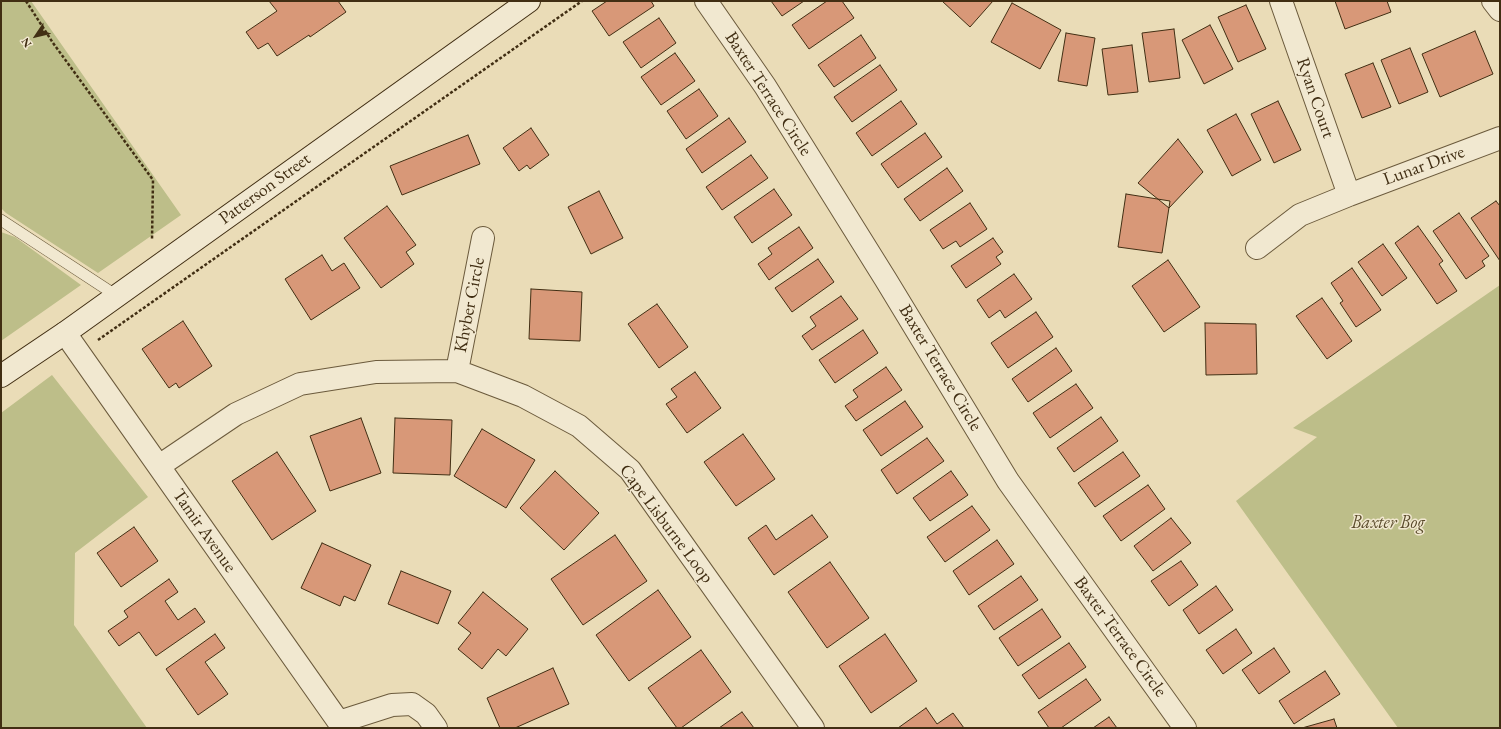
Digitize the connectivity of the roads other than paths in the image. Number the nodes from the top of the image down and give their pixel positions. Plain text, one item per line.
1 (528, 1) edge
2 (706, 1) edge
3 (1282, 1) edge
4 (1494, 1) edge
5 (1500, 10) edge
6 (1500, 138) edge
7 (1349, 195) junction
8 (1, 220) edge
9 (483, 238) dead end
10 (1257, 248) dead end
11 (117, 296) junction
12 (65, 333) junction
13 (457, 371) junction
14 (1, 376) edge
15 (158, 466) junction
16 (341, 725) edge
17 (436, 728) edge
18 (813, 728) edge
19 (1185, 728) edge

1 - 11 street, Patterson Street
2 - 19 street, Baxter Terrace Circle
3 - 7 street, Ryan Court
4 - 5 street
6 - 7 street, Lunar Drive
7 - 10 street, Lunar Drive
8 - 11 lane
9 - 13 street, Khyber Circle
11 - 12 street, Patterson Street
12 - 14 street, Patterson Street
12 - 15 street, Tamir Avenue
13 - 15 street, Cape Lisburne Loop
13 - 18 street, Cape Lisburne Loop
15 - 16 street, Tamir Avenue
16 - 17 street

